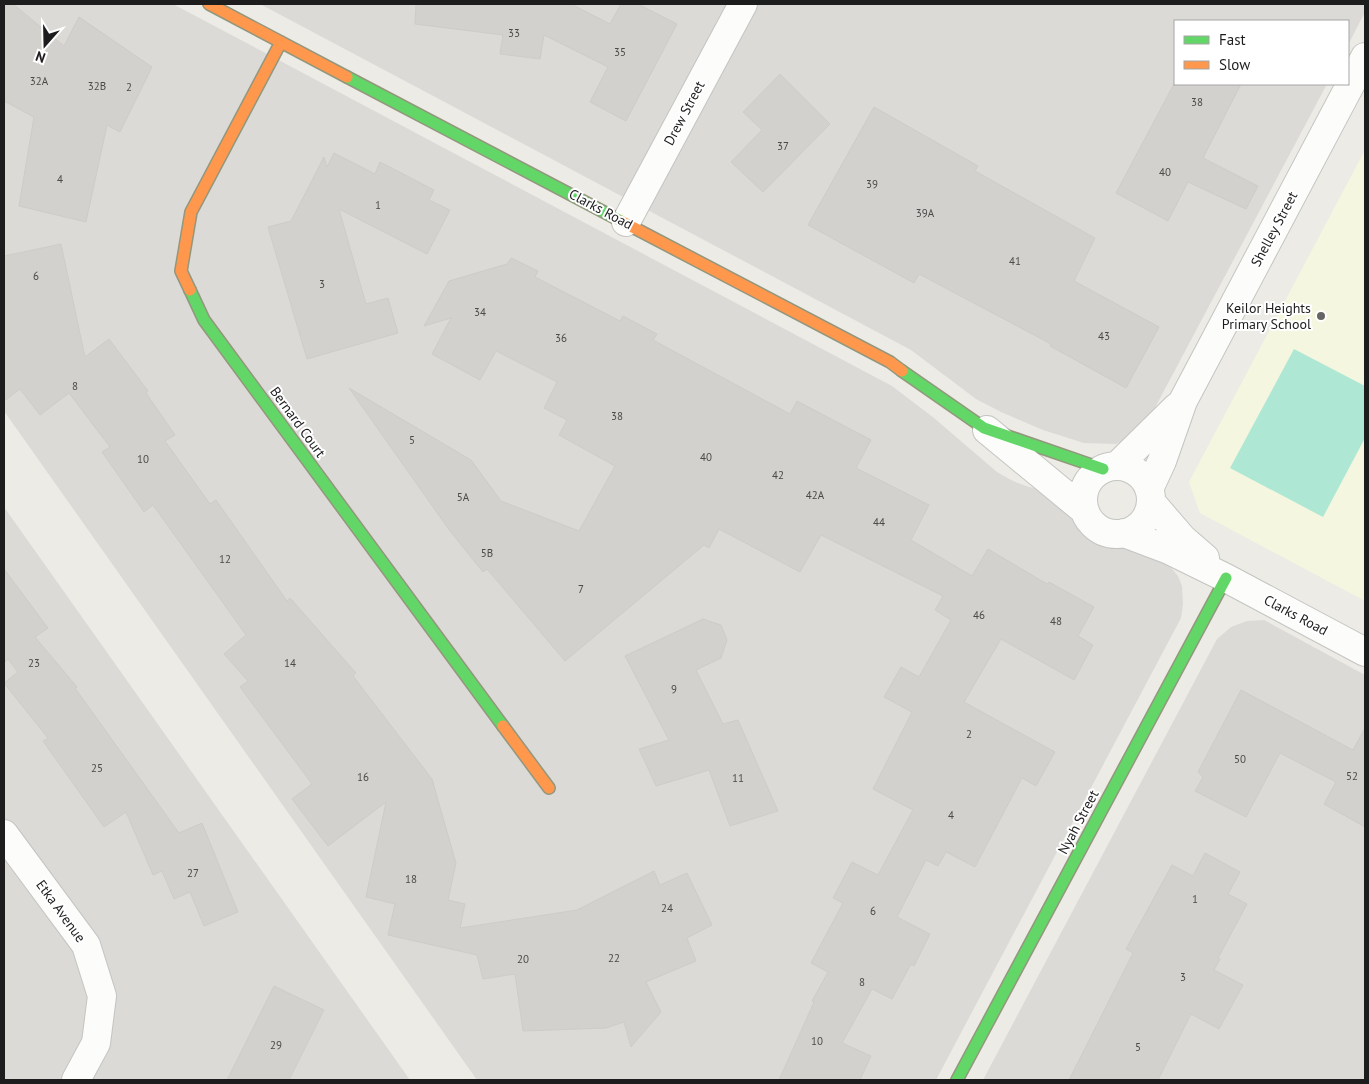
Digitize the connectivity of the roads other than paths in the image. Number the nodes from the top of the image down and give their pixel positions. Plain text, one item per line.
1 (209, 4) edge
2 (742, 4) edge
3 (281, 42) junction
4 (1365, 58) edge
5 (626, 222) junction
6 (1183, 401) junction
7 (984, 428) junction
8 (1110, 467) junction
9 (1150, 495) junction
10 (1084, 510) junction
11 (1124, 533) junction
12 (1226, 578) junction
13 (1365, 652) edge
14 (549, 788) dead end
15 (4, 834) edge
16 (76, 1080) edge
17 (957, 1080) edge

1 - 3 street, Clarks Road
2 - 5 street, Drew Street
3 - 5 street, Clarks Road
3 - 14 street, Bernard Court
4 - 6 street, Shelley Street
5 - 7 street, Clarks Road
6 - 8 street, Shelley Street
6 - 9 street, Shelley Street
7 - 8 street, Clarks Road
7 - 10 street, Clarks Road
8 - 9 street
8 - 10 street
9 - 11 street
9 - 12 street, Clarks Road
10 - 11 street
11 - 12 street, Clarks Road
12 - 13 street, Clarks Road
12 - 17 street, Nyah Street
15 - 16 street, Etka Avenue

